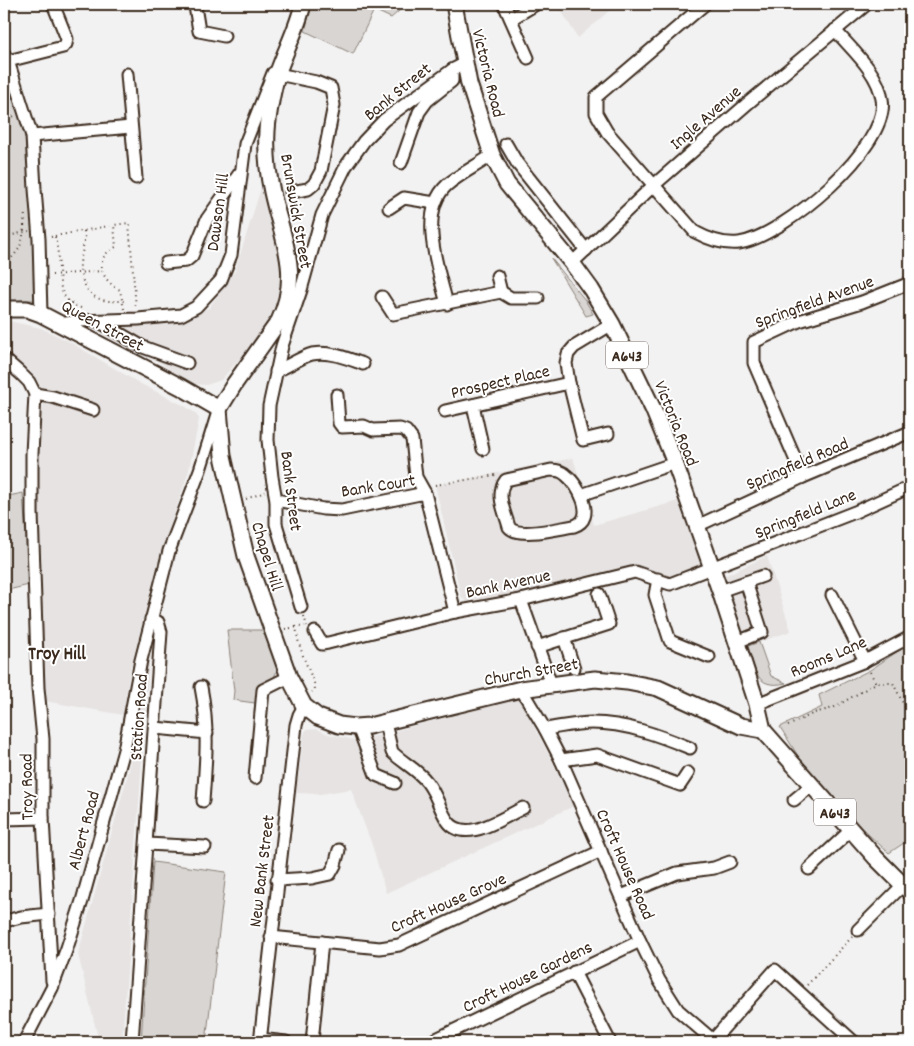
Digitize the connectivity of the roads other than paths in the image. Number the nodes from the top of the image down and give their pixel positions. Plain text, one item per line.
1 (52, 4) edge
2 (192, 4) edge
3 (303, 4) edge
4 (454, 4) edge
5 (504, 4) edge
6 (536, 4) edge
7 (705, 4) edge
8 (867, 4) edge
9 (511, 19) junction
10 (835, 30) junction
11 (224, 36) dead end
12 (6, 58) edge
13 (528, 58) dead end
14 (458, 67) junction
15 (278, 73) junction
16 (127, 74) dead end
17 (131, 127) junction
18 (32, 136) junction
19 (506, 144) dead end
20 (492, 155) junction
21 (401, 163) dead end
22 (240, 173) junction
23 (136, 178) dead end
24 (654, 185) junction
25 (291, 192) dead end
26 (435, 203) junction
27 (389, 208) dead end
28 (586, 250) junction
29 (166, 263) dead end
30 (572, 263) junction
31 (497, 276) dead end
32 (910, 283) edge
33 (295, 288) junction
34 (501, 292) junction
35 (382, 296) dead end
36 (538, 298) dead end
37 (447, 304) junction
38 (4, 309) edge
39 (41, 314) junction
40 (96, 320) junction
41 (60, 324) junction
42 (612, 324) junction
43 (4, 359) edge
44 (187, 363) dead end
45 (364, 364) dead end
46 (276, 372) junction
47 (569, 383) junction
48 (35, 394) junction
49 (337, 395) dead end
50 (473, 405) junction
51 (219, 409) junction
52 (92, 410) dead end
53 (445, 411) dead end
54 (910, 432) edge
55 (608, 434) dead end
56 (483, 449) dead end
57 (675, 463) junction
58 (803, 477) junction
59 (910, 487) edge
60 (426, 493) junction
61 (275, 494) junction
62 (581, 495) junction
63 (697, 526) junction
64 (712, 568) junction
65 (763, 576) dead end
66 (658, 579) junction
67 (746, 582) junction
68 (720, 591) junction
69 (599, 594) dead end
70 (832, 595) dead end
71 (521, 600) junction
72 (301, 607) dead end
73 (455, 612) junction
74 (152, 619) junction
75 (315, 632) dead end
76 (910, 637) edge
77 (564, 638) junction
78 (737, 642) junction
79 (538, 647) junction
80 (709, 657) dead end
81 (865, 662) junction
82 (574, 668) dead end
83 (289, 678) junction
84 (551, 684) junction
85 (201, 687) dead end
86 (521, 689) junction
87 (758, 704) junction
88 (304, 706) junction
89 (385, 723) junction
90 (358, 727) junction
91 (155, 728) junction
92 (545, 729) junction
93 (763, 730) junction
94 (207, 734) junction
95 (690, 748) dead end
96 (561, 760) junction
97 (688, 773) dead end
98 (255, 778) dead end
99 (395, 783) dead end
100 (811, 786) junction
101 (794, 800) dead end
102 (203, 801) dead end
103 (523, 808) dead end
104 (44, 818) junction
105 (4, 819) edge
106 (852, 830) junction
107 (147, 844) junction
108 (205, 848) dead end
109 (339, 850) dead end
110 (602, 851) junction
111 (730, 862) dead end
112 (809, 869) dead end
113 (277, 880) junction
114 (907, 889) edge
115 (621, 896) junction
116 (50, 914) junction
117 (4, 923) edge
118 (858, 930) road end
119 (271, 936) junction
120 (640, 941) junction
121 (322, 942) junction
122 (574, 972) junction
123 (52, 988) junction
124 (260, 1041) edge
125 (714, 1041) edge
126 (24, 1042) edge
127 (132, 1042) edge
128 (286, 1042) edge
129 (312, 1042) edge
130 (430, 1042) edge
131 (610, 1042) edge
132 (854, 1042) edge

1 - 12 street
2 - 11 street
3 - 15 main road, Brunswick Street
4 - 14 main road, Victoria Road / A643
5 - 9 street
6 - 9 street
7 - 24 street
8 - 10 street, Ingle Avenue
9 - 13 street
10 - 24 street, Ingle Avenue
10 - 24 street
12 - 18 street
14 - 20 main road, Victoria Road / A643
14 - 21 street
14 - 33 street, Bank Street
15 - 22 street, Dawson Hill
15 - 25 street
15 - 33 main road, Brunswick Street
16 - 17 street
17 - 18 street
17 - 23 street
18 - 39 street
19 - 28 street
20 - 26 street
20 - 30 main road, Victoria Road / A643
22 - 29 street
22 - 40 street, Dawson Hill
24 - 28 street, Ingle Avenue
26 - 27 street
26 - 37 street
28 - 30 street, Ingle Avenue
30 - 42 main road, Victoria Road / A643
31 - 34 street
32 - 58 street, Springfield Avenue
33 - 46 street, Bank Street
33 - 51 main road, Brunswick Street
34 - 36 street
34 - 37 street
35 - 37 street
38 - 39 main road, Queen Street
39 - 41 main road, Queen Street
40 - 41 street, Dawson Hill
40 - 44 street
41 - 51 main road, Queen Street
42 - 47 street, Prospect Place
42 - 57 main road, Victoria Road / A643
43 - 48 street
45 - 46 street
46 - 61 street, Bank Street
47 - 50 street, Prospect Place
47 - 55 street
48 - 52 street
48 - 104 street, Troy Road
49 - 60 street
50 - 53 street, Prospect Place
50 - 56 street
51 - 74 street
51 - 83 main road, Chapel Hill
54 - 58 street, Springfield Road
57 - 62 street
57 - 63 main road, Victoria Road / A643
58 - 63 street, Springfield Road
59 - 64 street, Springfield Lane
60 - 61 street, Bank Court
60 - 73 street, Bank Court
61 - 72 street, Bank Street
62 - 62 street
63 - 64 main road, Victoria Road / A643
64 - 66 street, Bank Avenue
64 - 68 main road, Victoria Road / A643
65 - 67 street
66 - 71 street, Bank Avenue
66 - 80 street
67 - 68 street
67 - 78 street
68 - 78 main road, Victoria Road / A643
69 - 77 street
70 - 81 street
71 - 73 street, Bank Avenue
71 - 79 street
73 - 75 street, Bank Avenue
74 - 91 street, Station Road
74 - 123 street, Albert Road
76 - 81 street, Rooms Lane
77 - 79 street
77 - 82 street
78 - 87 main road, Victoria Road / A643
79 - 84 street
81 - 87 street, Rooms Lane
83 - 88 main road, Chapel Hill
83 - 98 street
84 - 86 main road, Church Street
84 - 93 main road, Church Street
85 - 94 street
86 - 89 main road, Church Street
86 - 92 street, Croft House Road
87 - 93 main road, Victoria Road / A643
88 - 90 main road, Church Street
88 - 113 street, New Bank Street
89 - 90 main road, Church Street
89 - 103 street
90 - 99 street
91 - 94 street
91 - 107 street, Station Road
92 - 95 street
92 - 96 street, Croft House Road
93 - 100 main road, Victoria Road / A643
94 - 102 street
96 - 97 street
96 - 110 street, Croft House Road
100 - 101 street
100 - 106 main road, Victoria Road / A643
104 - 105 street
104 - 116 street, Troy Road
106 - 112 street
106 - 114 main road, Victoria Road / A643
107 - 108 street
107 - 127 street, Station Road
109 - 113 street
110 - 115 street, Croft House Road
110 - 121 street, Croft House Grove
111 - 115 street
113 - 119 street, New Bank Street
114 - 118 street
115 - 120 street, Croft House Road
116 - 117 street
116 - 123 street, Troy Road
119 - 121 street, Croft House Grove
119 - 124 street, New Bank Street
120 - 122 street, Croft House Gardens
120 - 125 street, Croft House Road
121 - 129 street
122 - 130 street, Croft House Gardens
122 - 131 street
123 - 126 street, Albert Road
124 - 128 street
125 - 132 street

